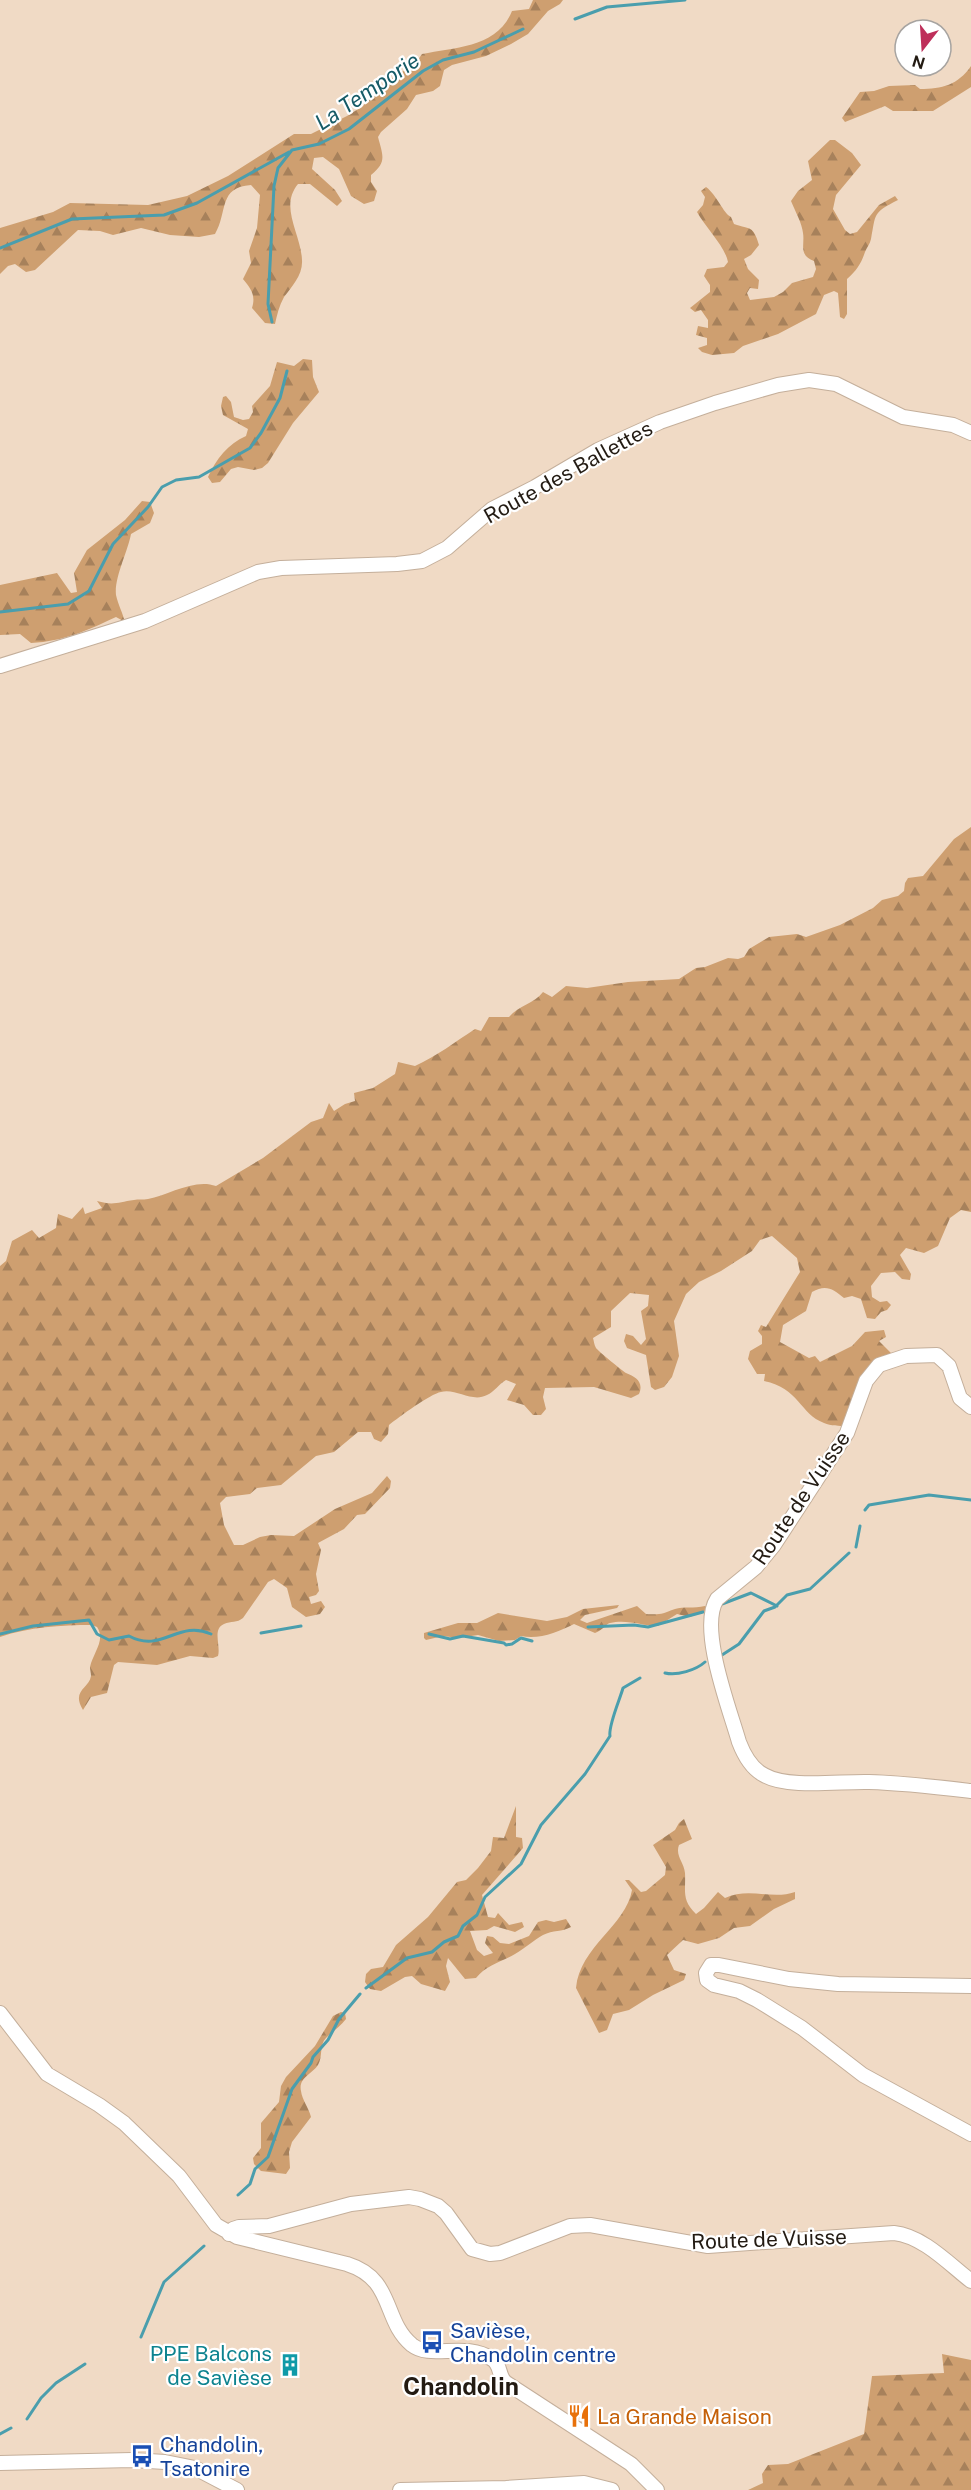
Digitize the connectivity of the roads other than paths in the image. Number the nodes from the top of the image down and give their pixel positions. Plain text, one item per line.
1 (971, 433) edge
2 (0, 666) edge
3 (971, 1407) edge
4 (971, 1791) edge
5 (971, 1986) edge
6 (0, 2013) edge
7 (971, 2134) edge
8 (229, 2234) junction
9 (971, 2282) edge
10 (0, 2463) edge
11 (237, 2490) edge
12 (400, 2490) edge
13 (612, 2490) edge
14 (657, 2490) edge

1 - 2 street, Route des Ballettes
3 - 4 street, Route de Vuisse
5 - 7 street
6 - 8 street
8 - 9 street, Route de Vuisse
8 - 14 street
10 - 11 street
12 - 13 street

